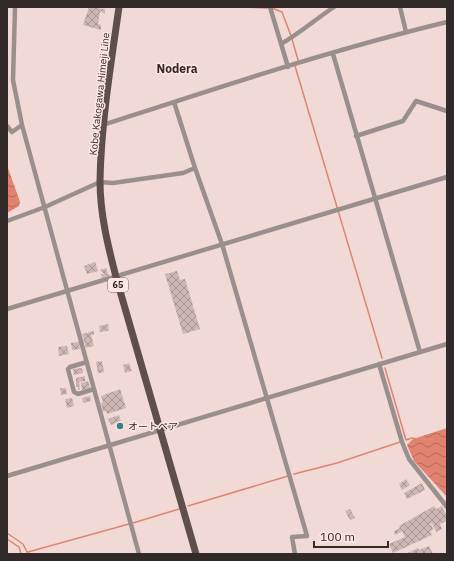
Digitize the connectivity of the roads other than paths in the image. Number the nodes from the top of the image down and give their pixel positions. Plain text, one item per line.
1 (15, 7) edge
2 (119, 7) edge
3 (270, 7) edge
4 (334, 7) edge
5 (400, 7) edge
6 (447, 22) edge
7 (406, 32) junction
8 (281, 44) junction
9 (333, 54) junction
10 (288, 67) junction
11 (174, 102) junction
12 (447, 111) edge
13 (22, 125) junction
14 (103, 125) junction
15 (7, 126) edge
16 (356, 136) junction
17 (195, 168) junction
18 (447, 177) edge
19 (100, 182) junction
20 (374, 199) junction
21 (45, 207) junction
22 (7, 221) edge
23 (222, 244) junction
24 (116, 277) junction
25 (68, 291) junction
26 (7, 309) edge
27 (447, 344) edge
28 (420, 352) junction
29 (87, 362) junction
30 (380, 364) junction
31 (94, 389) junction
32 (268, 398) junction
33 (160, 430) junction
34 (109, 445) junction
35 (7, 476) edge
36 (447, 507) edge
37 (139, 554) edge
38 (196, 554) edge
39 (295, 554) edge

1 - 13 street
2 - 14 main road, Kobe Kakogawa Himeji Line / 65
3 - 8 street
4 - 8 street
5 - 7 street
6 - 7 street
7 - 9 street
8 - 10 street
9 - 10 street
9 - 16 street
10 - 11 street
11 - 14 street
11 - 17 street
12 - 16 street
13 - 15 street
13 - 21 street
14 - 19 main road, Kobe Kakogawa Himeji Line / 65
16 - 20 street
17 - 19 street
17 - 23 street
18 - 20 street
19 - 21 street
19 - 24 main road, Kobe Kakogawa Himeji Line / 65
20 - 23 street
20 - 28 street
21 - 22 street
21 - 25 street
23 - 24 street
23 - 32 street
24 - 25 street
24 - 33 main road, Kobe Kakogawa Himeji Line / 65
25 - 26 street
25 - 29 street
27 - 28 street
28 - 30 street
29 - 31 street
29 - 31 street
30 - 32 street
30 - 36 street
31 - 34 street
32 - 33 street
32 - 39 street
33 - 34 street
33 - 38 main road, Kobe Kakogawa Himeji Line / 65
34 - 35 street
34 - 37 street

